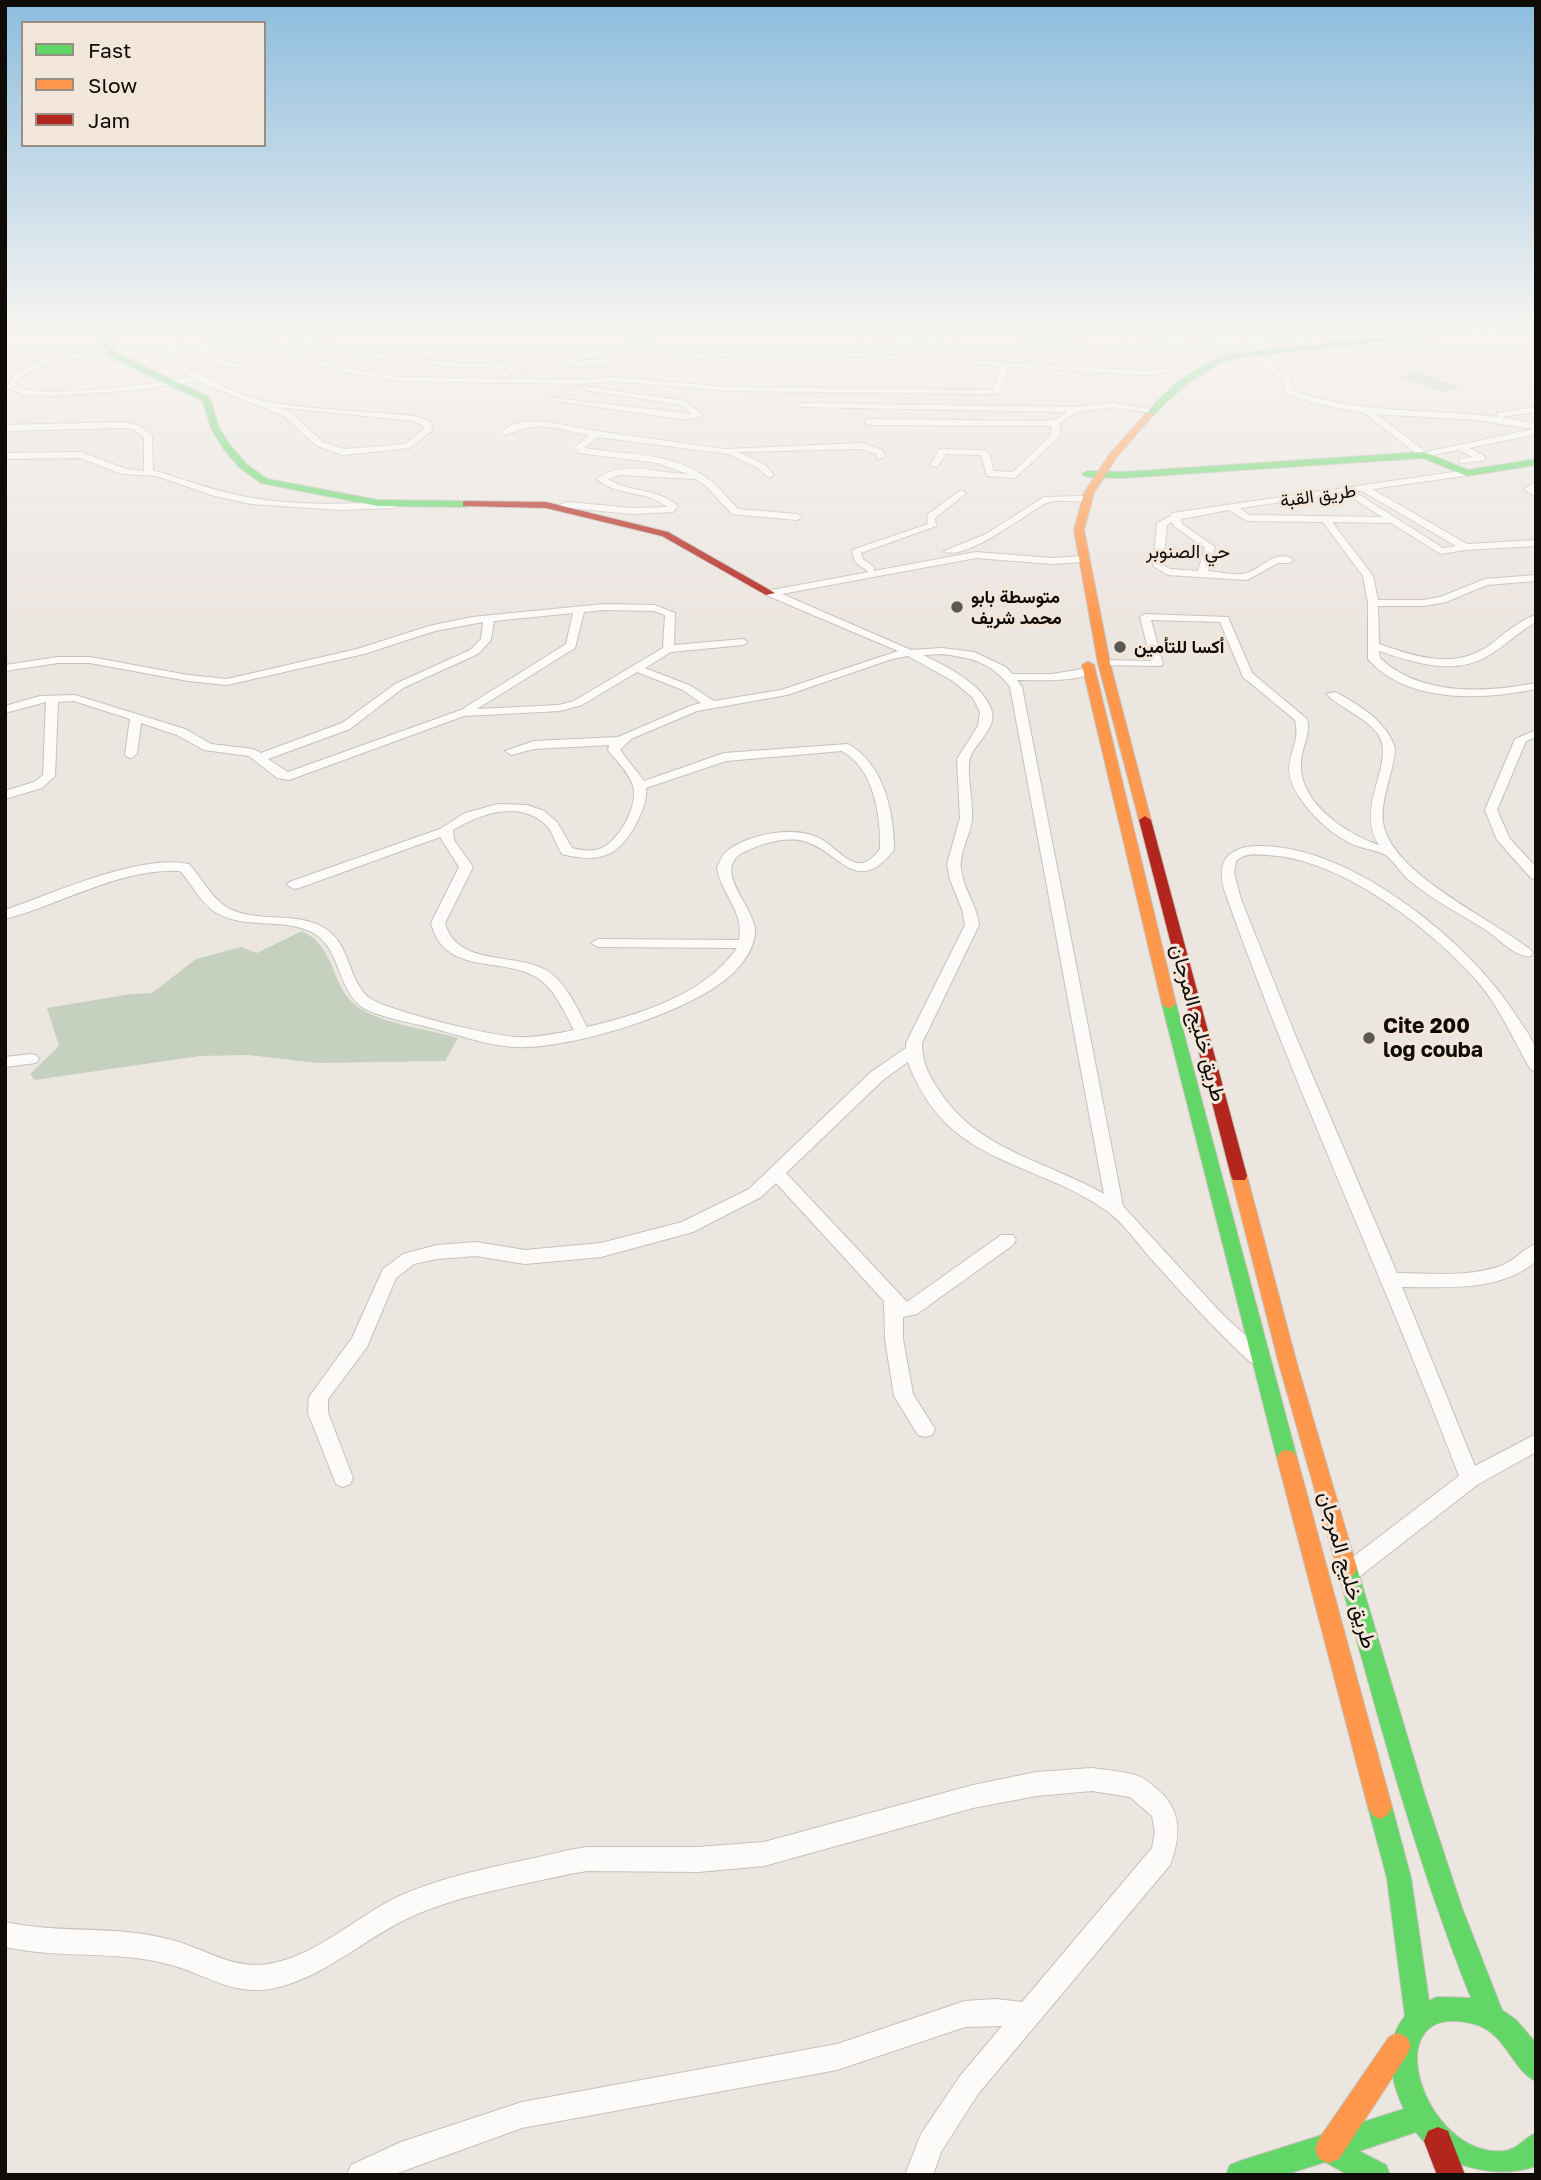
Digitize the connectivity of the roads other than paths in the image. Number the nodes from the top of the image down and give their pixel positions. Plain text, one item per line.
1 (34, 427) edge
2 (125, 427) edge
3 (215, 427) edge
4 (301, 427) edge
5 (428, 427) edge
6 (511, 427) edge
7 (542, 427) edge
8 (1056, 427) edge
9 (1133, 427) edge
10 (1387, 427) edge
11 (1517, 427) edge
12 (5, 428) edge
13 (506, 432) dead end
14 (1534, 432) edge
15 (596, 434) junction
16 (1460, 447) junction
17 (722, 450) junction
18 (1424, 455) junction
19 (5, 456) edge
20 (881, 457) dead end
21 (1536, 462) edge
22 (934, 465) dead end
23 (1465, 467) junction
24 (154, 474) junction
25 (769, 475) dead end
26 (1096, 475) junction
27 (697, 476) junction
28 (1536, 485) edge
29 (1365, 489) junction
30 (1348, 491) junction
31 (961, 493) dead end
32 (1536, 494) edge
33 (1080, 498) junction
34 (404, 504) junction
35 (558, 508) junction
36 (1233, 508) junction
37 (1174, 515) junction
38 (797, 517) dead end
39 (1326, 520) junction
40 (1393, 520) junction
41 (1536, 543) edge
42 (966, 546) junction
43 (1465, 547) junction
44 (976, 555) junction
45 (1289, 560) dead end
46 (1073, 564) junction
47 (870, 569) junction
48 (1203, 572) junction
49 (1536, 578) edge
50 (811, 586) junction
51 (771, 593) junction
52 (1373, 603) junction
53 (580, 608) junction
54 (489, 618) junction
55 (1536, 618) edge
56 (743, 642) dead end
57 (1373, 645) junction
58 (1084, 646) dead end
59 (668, 649) junction
60 (909, 653) junction
61 (1104, 663) junction
62 (5, 668) edge
63 (638, 669) junction
64 (1089, 671) junction
65 (1012, 677) junction
66 (1536, 686) edge
67 (1332, 694) dead end
68 (52, 697) junction
69 (710, 704) junction
70 (5, 710) edge
71 (462, 713) junction
72 (136, 717) junction
73 (1536, 733) edge
74 (619, 741) junction
75 (511, 751) dead end
76 (131, 754) dead end
77 (261, 757) junction
78 (640, 786) junction
79 (5, 795) edge
80 (446, 831) junction
81 (1392, 853) junction
82 (1536, 876) edge
83 (294, 885) dead end
84 (5, 915) edge
85 (598, 943) dead end
86 (747, 944) junction
87 (1526, 953) dead end
88 (582, 1031) junction
89 (914, 1051) junction
90 (31, 1059) dead end
91 (5, 1062) edge
92 (1536, 1066) edge
93 (776, 1173) junction
94 (1115, 1208) junction
95 (1007, 1240) dead end
96 (1536, 1251) edge
97 (1389, 1280) junction
98 (893, 1299) junction
99 (1263, 1363) junction
100 (1288, 1364) junction
101 (925, 1429) dead end
102 (1536, 1442) edge
103 (343, 1478) dead end
104 (1470, 1479) junction
105 (1348, 1573) junction
106 (5, 1934) edge
107 (1028, 2016) junction
108 (1418, 2018) junction
109 (1493, 2020) junction
110 (1407, 2032) junction
111 (1534, 2062) edge
112 (1419, 2118) junction
113 (1438, 2141) junction
114 (1329, 2149) junction
115 (1530, 2158) edge
116 (361, 2175) edge
117 (919, 2175) edge
118 (1240, 2175) edge
119 (1376, 2175) edge
120 (1451, 2175) edge

1 - 12 street
2 - 24 street
3 - 34 main road
4 - 5 street
6 - 13 street
7 - 15 street
8 - 22 street
9 - 26 main road, طريق خليج المرجان
10 - 18 street
11 - 14 street
14 - 16 street
15 - 17 street
15 - 27 street
16 - 18 street
16 - 23 street
17 - 20 street
17 - 25 street
18 - 23 main road
18 - 26 main road
19 - 24 street
21 - 23 main road
23 - 29 street, طريق القبة
24 - 34 street
26 - 33 main road, طريق خليج المرجان
27 - 35 street
27 - 38 street
28 - 32 street
29 - 30 street, طريق القبة
29 - 43 street
30 - 36 street, طريق القبة
30 - 40 street
31 - 47 street
33 - 42 street
33 - 46 main road, طريق خليج المرجان
34 - 35 main road
35 - 51 main road
36 - 37 street, طريق القبة
36 - 39 street
37 - 48 street
37 - 48 street
39 - 40 street
39 - 52 street
40 - 43 street
41 - 43 street
42 - 44 street
42 - 47 street
44 - 46 street
44 - 50 street
45 - 48 street
46 - 61 main road, طريق خليج المرجان
47 - 50 street
49 - 52 street
50 - 51 street
51 - 60 street
52 - 57 street
53 - 54 street
53 - 59 street
53 - 71 street
54 - 62 street
54 - 77 street
55 - 57 street
56 - 59 street
57 - 66 street
58 - 64 main road, طريق خليج المرجان
59 - 63 street
60 - 65 street
60 - 69 street
60 - 89 street
61 - 81 street
61 - 100 main road, طريق خليج المرجان
63 - 69 street
63 - 71 street
64 - 65 street
64 - 99 main road, طريق خليج المرجان
65 - 94 street
67 - 81 street
68 - 70 street
68 - 72 street
68 - 79 street
69 - 74 street
71 - 77 street
72 - 76 street
72 - 77 street
73 - 82 street
74 - 75 street
74 - 78 street
78 - 80 street
78 - 86 street
80 - 83 street
80 - 88 street
81 - 87 street
84 - 88 street
85 - 86 street
86 - 88 street
89 - 93 street
89 - 94 street
90 - 91 street
92 - 97 street
93 - 98 street
93 - 103 street
94 - 99 street
95 - 98 street
96 - 97 street
97 - 104 street
98 - 101 street
99 - 100 street
99 - 108 main road, طريق خليج المرجان
100 - 105 main road, طريق خليج المرجان
102 - 104 street
104 - 105 street
105 - 109 main road, طريق خليج المرجان
106 - 107 street
107 - 116 street
107 - 117 street
108 - 109 main road
108 - 110 main road
109 - 111 main road
110 - 112 main road
110 - 114 main road
112 - 113 main road
112 - 114 main road
113 - 115 main road
113 - 120 main road
114 - 118 main road
114 - 119 main road

